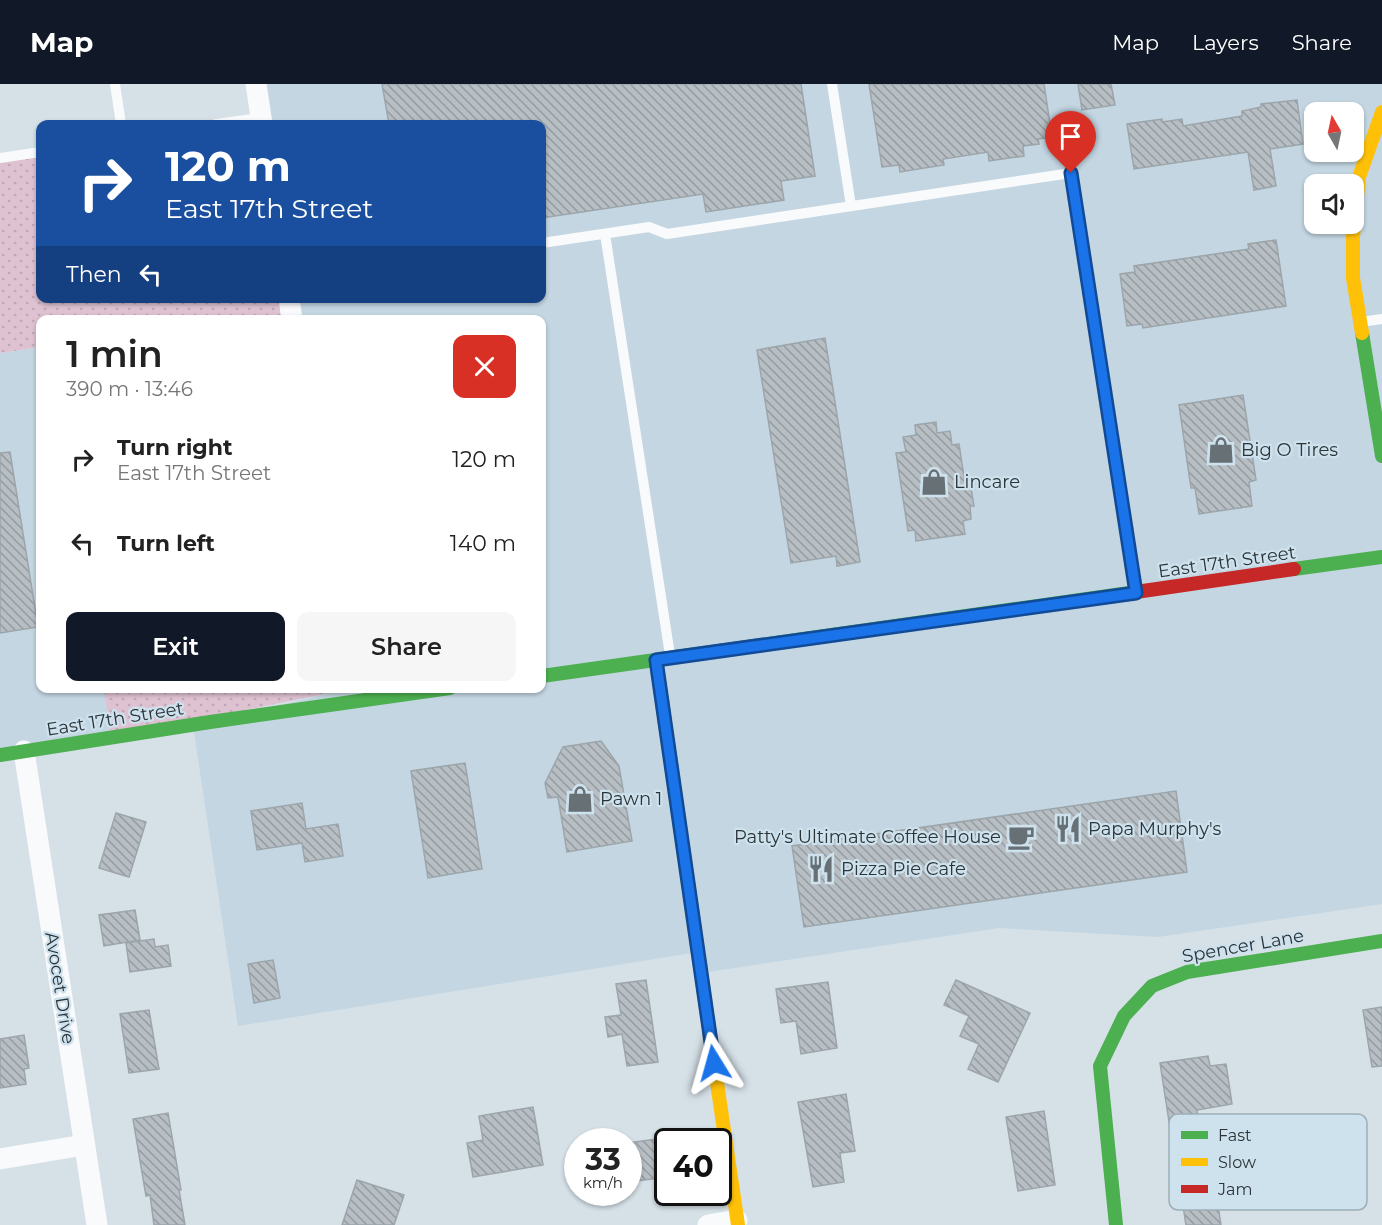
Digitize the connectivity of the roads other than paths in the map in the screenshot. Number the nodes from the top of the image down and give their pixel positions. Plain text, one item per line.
1 (115, 84) edge
2 (256, 84) edge
3 (832, 84) edge
4 (1382, 112) edge
5 (120, 120) edge
6 (261, 120) edge
7 (36, 153) edge
8 (0, 158) edge
9 (850, 206) junction
10 (605, 234) junction
11 (546, 242) edge
12 (1382, 319) edge
13 (1360, 322) junction
14 (1382, 456) edge
15 (1382, 557) edge
16 (1136, 593) junction
17 (670, 658) junction
18 (656, 660) junction
19 (546, 675) edge
20 (379, 693) edge
21 (350, 695) edge
22 (24, 751) junction
23 (0, 754) edge
24 (1382, 941) edge
25 (84, 1145) junction
26 (0, 1159) edge
27 (737, 1223) edge
28 (97, 1225) edge
29 (708, 1225) edge
30 (1116, 1225) edge

1 - 5 lane
2 - 6 street
3 - 9 lane
4 - 13 street
7 - 8 lane
9 - 10 lane
9 - 16 lane
10 - 11 lane
10 - 17 lane
12 - 13 lane
13 - 14 street
15 - 16 street, East 17th Street
16 - 17 street, East 17th Street
17 - 18 street, East 17th Street
18 - 19 street, East 17th Street
18 - 27 street
20 - 21 street, East 17th Street
21 - 22 street, East 17th Street
22 - 23 street, East 17th Street
22 - 25 street, Avocet Drive
24 - 30 street, Spencer Lane
25 - 26 street
25 - 28 street, Avocet Drive
27 - 29 street

